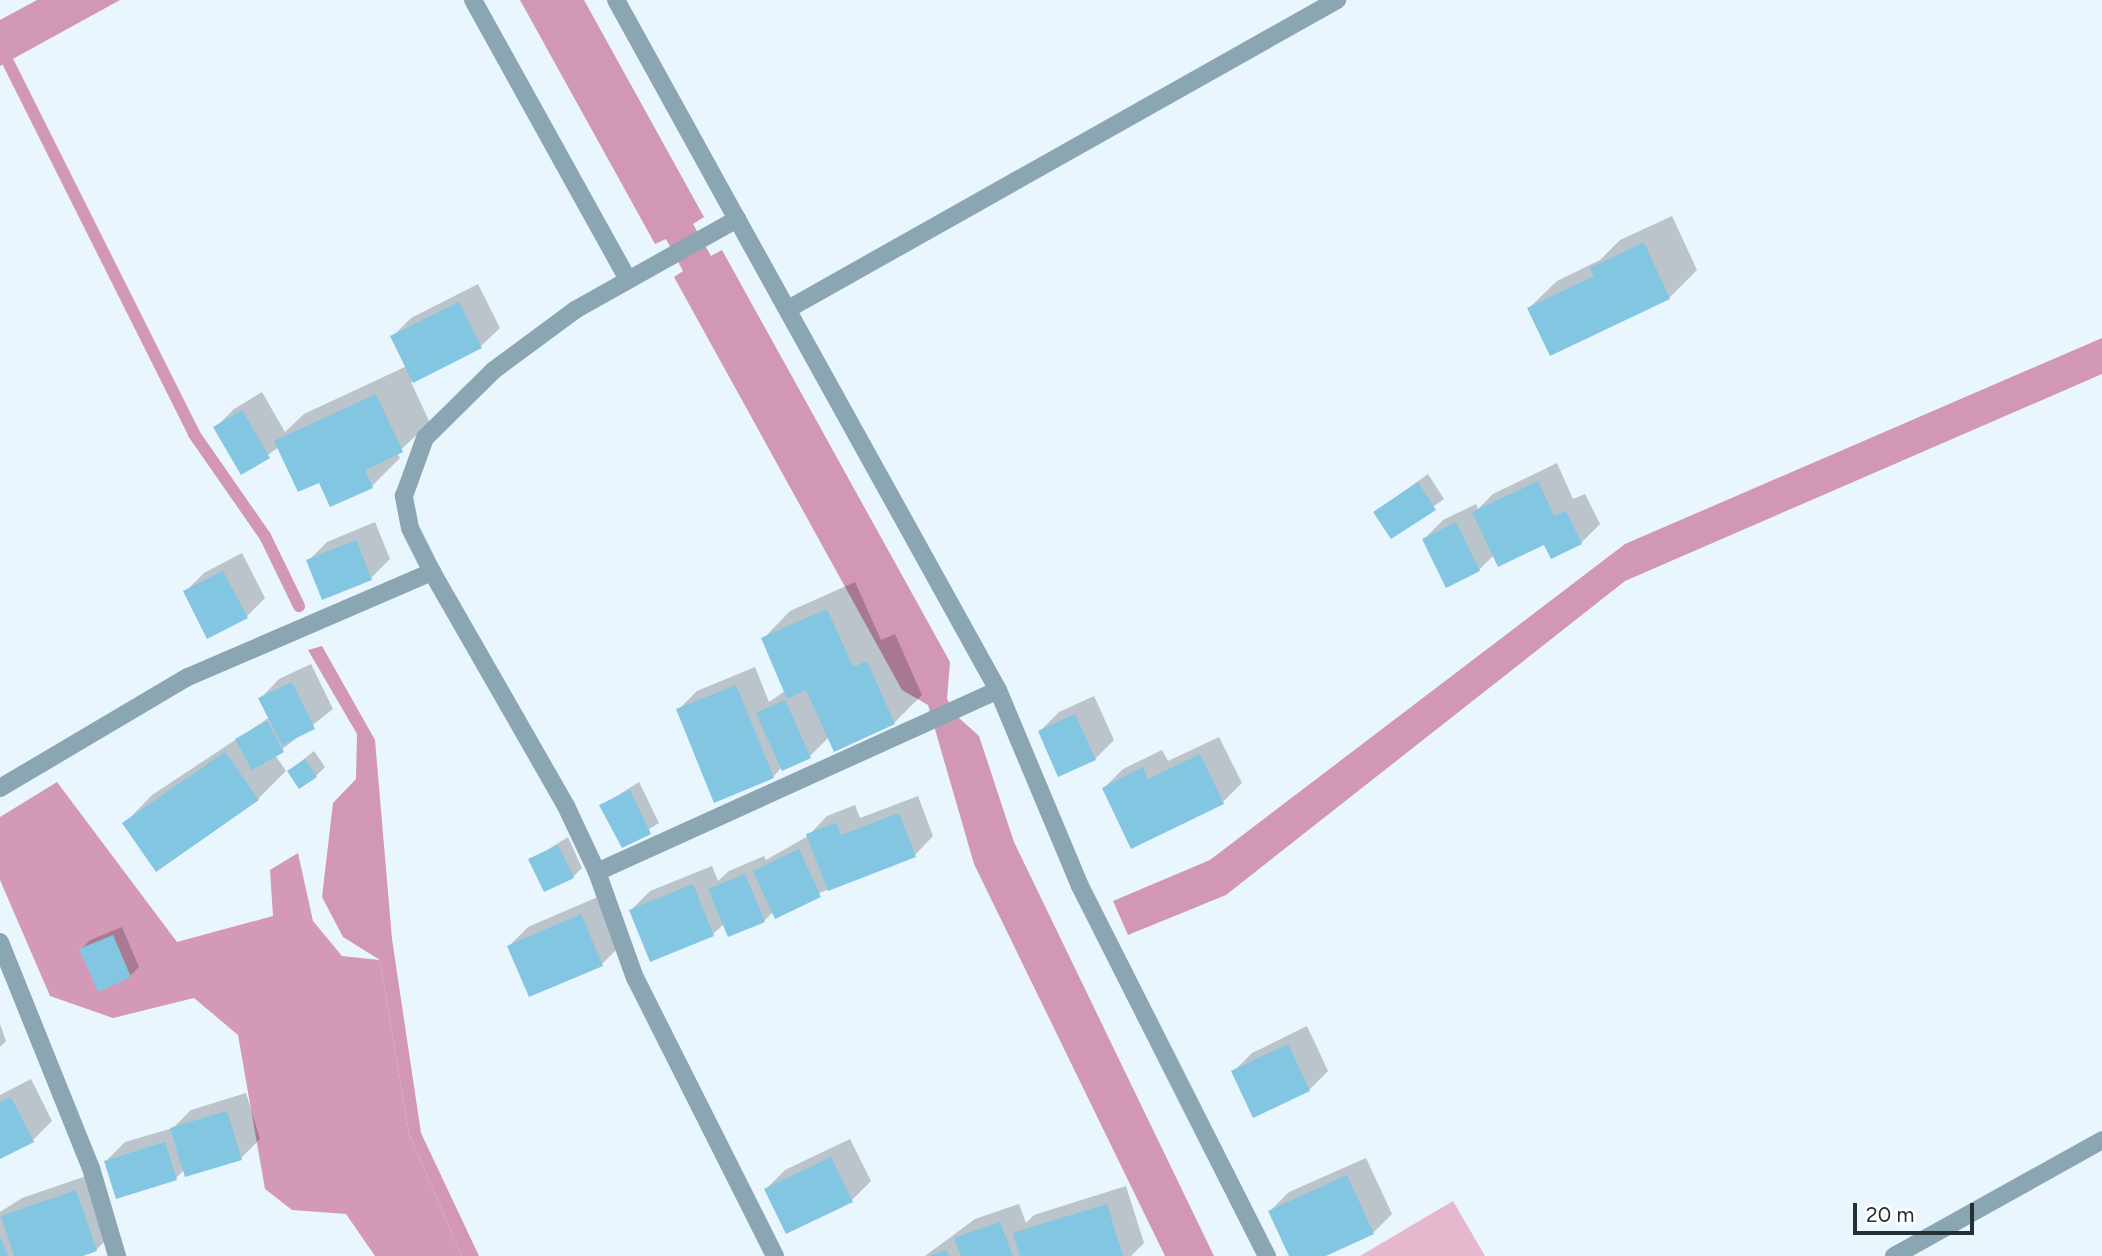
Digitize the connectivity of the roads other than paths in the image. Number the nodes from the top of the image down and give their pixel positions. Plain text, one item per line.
1 (473, 0) edge
2 (616, 0) edge
3 (1337, 0) edge
4 (737, 219) junction
5 (627, 278) junction
6 (790, 308) junction
7 (432, 572) junction
8 (998, 691) junction
9 (0, 788) edge
10 (597, 872) junction
11 (0, 942) edge
12 (2102, 1140) edge
13 (117, 1256) edge
14 (775, 1256) edge
15 (1267, 1256) edge
16 (1894, 1256) edge

1 - 5 street
2 - 4 street
3 - 6 street
4 - 5 street
4 - 6 street
5 - 7 street
6 - 8 street
7 - 9 street
7 - 10 street
8 - 10 street
8 - 15 street
10 - 14 street
11 - 13 street
12 - 16 street

